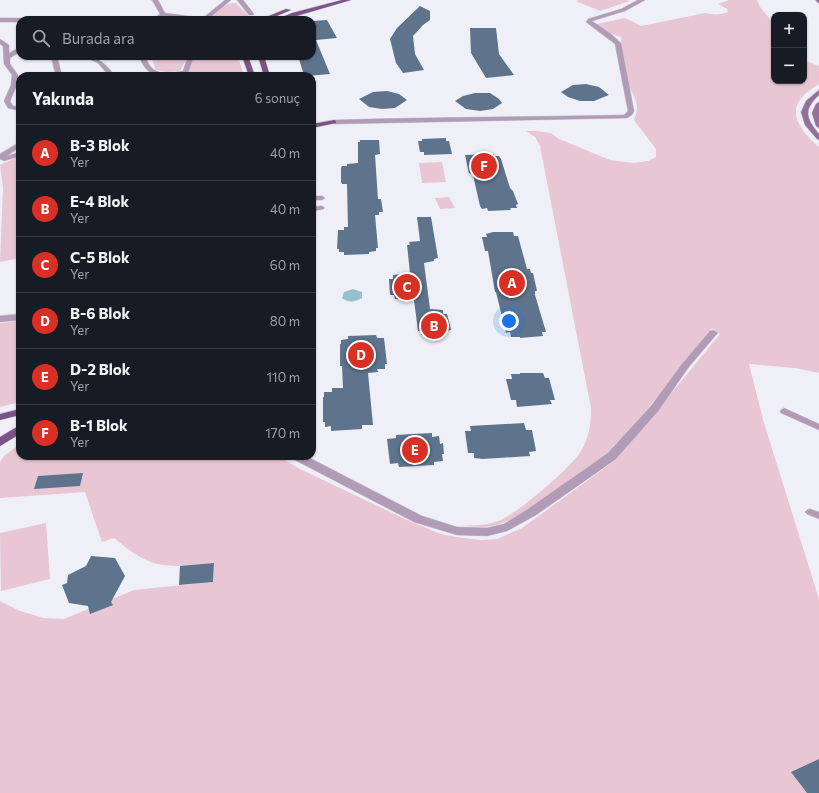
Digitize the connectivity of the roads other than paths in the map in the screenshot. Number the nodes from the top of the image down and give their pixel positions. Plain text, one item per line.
1 (155, 0) edge
2 (228, 0) edge
3 (240, 0) edge
4 (327, 0) edge
5 (348, 0) edge
6 (642, 0) edge
7 (163, 14) junction
8 (250, 14) dead end
9 (160, 16) edge
10 (177, 16) edge
11 (209, 16) edge
12 (272, 16) edge
13 (289, 16) edge
14 (0, 20) edge
15 (16, 20) edge
16 (0, 41) edge
17 (16, 51) edge
18 (6, 58) junction
19 (55, 60) edge
20 (95, 60) edge
21 (143, 60) edge
22 (190, 60) edge
23 (246, 60) edge
24 (261, 60) edge
25 (58, 72) edge
26 (109, 72) edge
27 (151, 72) edge
28 (185, 72) edge
29 (251, 72) edge
30 (266, 72) edge
31 (819, 92) edge
32 (819, 104) edge
33 (16, 108) edge
34 (334, 122) joint
35 (316, 123) edge
36 (819, 126) edge
37 (819, 138) edge
38 (16, 147) edge
39 (16, 155) edge
40 (0, 158) edge
41 (0, 161) edge
42 (316, 198) edge
43 (322, 198) dead end
44 (316, 208) edge
45 (322, 208) dead end
46 (16, 318) edge
47 (0, 319) edge
48 (713, 334) dead end
49 (784, 411) dead end
50 (16, 413) edge
51 (0, 417) edge
52 (819, 426) edge
53 (16, 431) edge
54 (16, 432) edge
55 (0, 434) edge
56 (0, 442) edge
57 (305, 460) edge

1 - 7 street
2 - 11 street
3 - 8 street
4 - 12 main road
5 - 13 main road
6 - 34 street
7 - 9 street
7 - 10 street
14 - 15 street
16 - 18 street
17 - 18 street
18 - 33 street
19 - 25 street
20 - 26 street
21 - 27 street
22 - 28 street
23 - 29 main road
24 - 30 main road
31 - 37 main road
32 - 36 main road
34 - 35 main road
38 - 40 street
39 - 41 street
42 - 43 lane
44 - 45 lane
46 - 47 street
48 - 57 street
49 - 52 lane
50 - 51 main road
53 - 55 main road
54 - 56 main road

